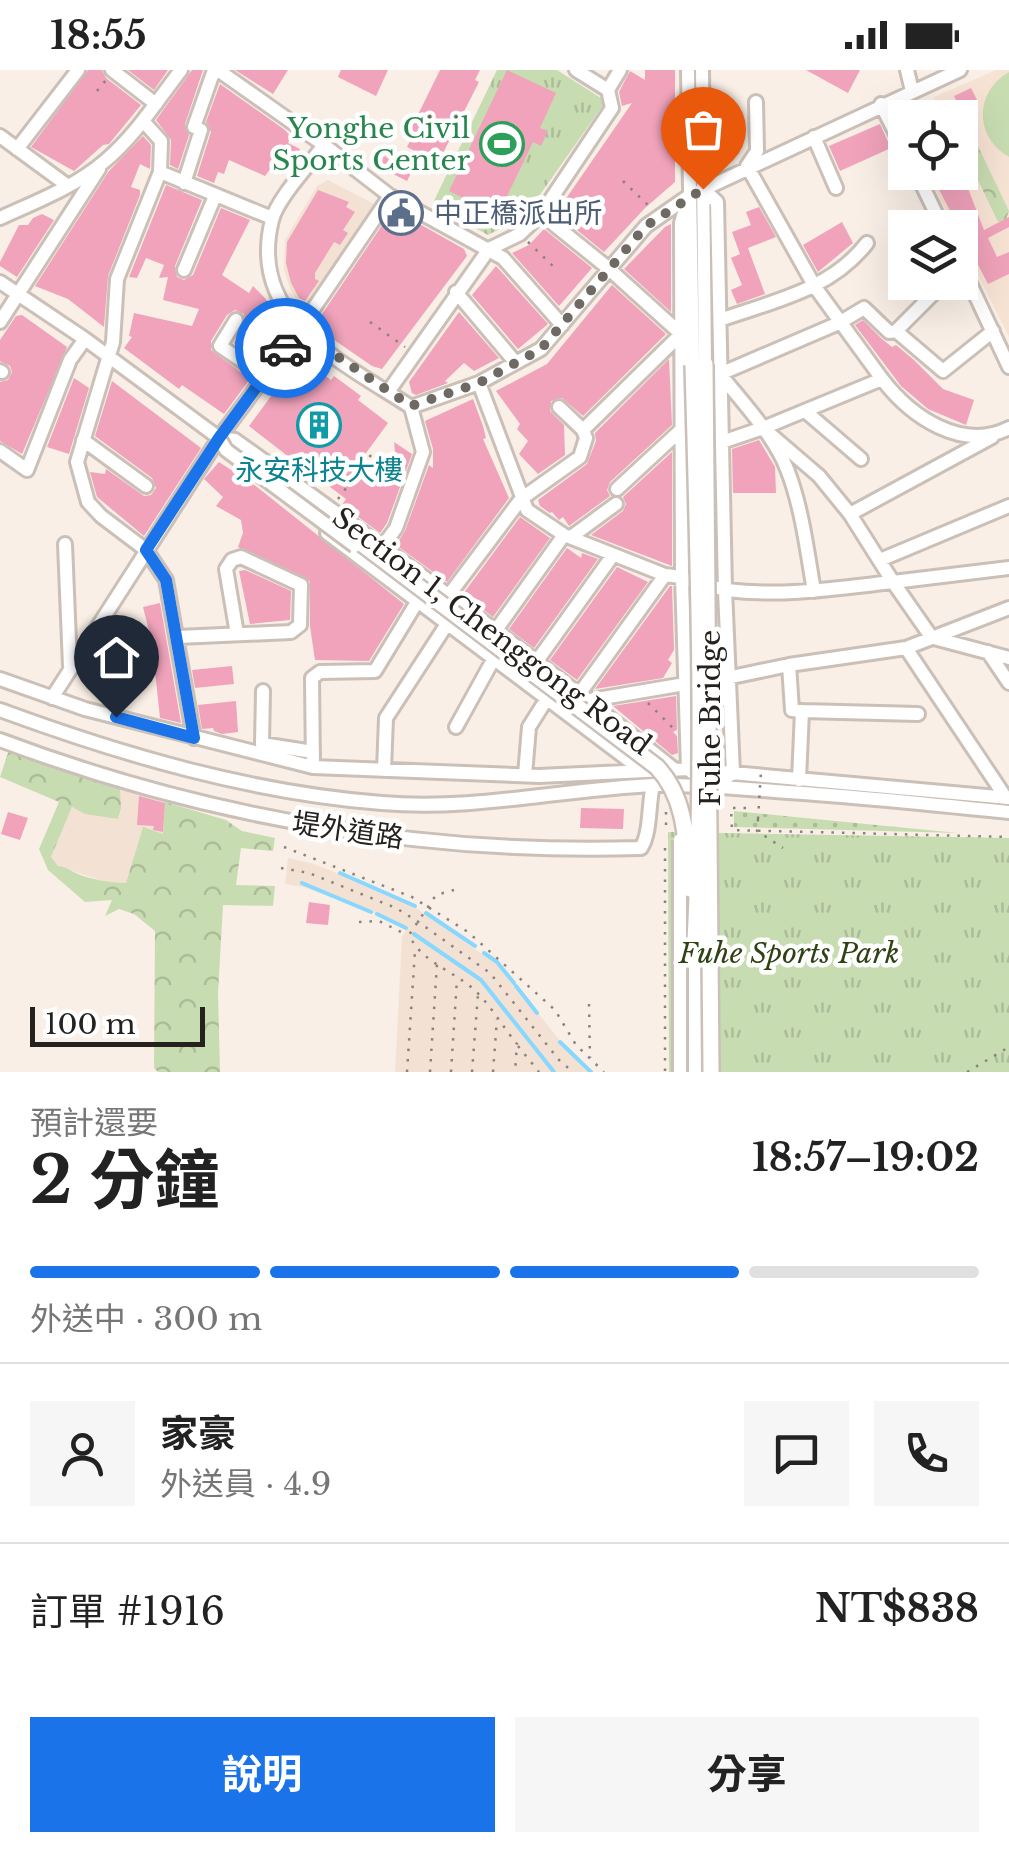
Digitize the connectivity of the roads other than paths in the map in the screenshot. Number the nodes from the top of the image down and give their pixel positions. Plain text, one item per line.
1 (78, 70) edge
2 (112, 70) edge
3 (180, 70) edge
4 (216, 70) edge
5 (576, 70) edge
6 (620, 70) edge
7 (688, 70) edge
8 (702, 70) edge
9 (907, 70) edge
10 (960, 70) edge
11 (608, 90) junction
12 (912, 91) junction
13 (756, 102) dead end
14 (156, 104) junction
15 (880, 104) junction
16 (888, 119) edge
17 (143, 121) junction
18 (0, 136) edge
19 (814, 136) junction
20 (324, 144) junction
21 (18, 150) junction
22 (104, 162) junction
23 (747, 166) junction
24 (160, 172) junction
25 (184, 183) junction
26 (68, 186) junction
27 (836, 188) dead end
28 (703, 189) junction
29 (215, 196) junction
30 (390, 196) junction
31 (689, 196) junction
32 (541, 214) junction
33 (0, 218) edge
34 (272, 218) junction
35 (867, 244) dead end
36 (488, 249) junction
37 (608, 268) junction
38 (184, 270) dead end
39 (0, 282) edge
40 (815, 287) junction
41 (456, 292) junction
42 (16, 293) junction
43 (927, 300) edge
44 (977, 300) edge
45 (236, 320) dead end
46 (720, 320) junction
47 (0, 322) edge
48 (840, 323) junction
49 (562, 325) junction
50 (298, 330) junction
51 (896, 331) junction
52 (992, 331) junction
53 (681, 334) junction
54 (84, 339) junction
55 (110, 357) junction
56 (516, 363) junction
57 (699, 364) junction
58 (1009, 366) edge
59 (720, 374) junction
60 (264, 376) junction
61 (882, 379) junction
62 (479, 383) junction
63 (388, 392) junction
64 (411, 406) junction
65 (560, 407) dead end
66 (804, 411) junction
67 (763, 428) junction
68 (1009, 428) edge
69 (682, 429) junction
70 (583, 430) junction
71 (994, 436) junction
72 (219, 438) junction
73 (83, 440) junction
74 (722, 442) junction
75 (1, 454) edge
76 (861, 458) dead end
77 (146, 486) dead end
78 (521, 498) junction
79 (1009, 506) edge
80 (850, 514) junction
81 (568, 536) junction
82 (65, 544) dead end
83 (383, 546) junction
84 (146, 550) junction
85 (613, 555) junction
86 (880, 560) junction
87 (1009, 568) edge
88 (665, 574) junction
89 (682, 576) junction
90 (894, 582) junction
91 (725, 590) junction
92 (814, 591) junction
93 (449, 594) junction
94 (417, 602) junction
95 (1009, 608) edge
96 (447, 624) junction
97 (496, 630) junction
98 (237, 634) junction
99 (178, 637) junction
100 (932, 638) junction
101 (84, 648) junction
102 (906, 648) junction
103 (988, 652) junction
104 (142, 656) dead end
105 (1009, 658) edge
106 (493, 660) junction
107 (537, 661) junction
108 (789, 665) junction
109 (70, 668) junction
110 (728, 678) junction
111 (0, 679) edge
112 (1009, 683) edge
113 (685, 684) junction
114 (263, 691) dead end
115 (584, 696) junction
116 (52, 698) junction
117 (546, 700) junction
118 (0, 710) edge
119 (802, 711) junction
120 (918, 714) dead end
121 (571, 719) junction
122 (456, 727) dead end
123 (194, 738) junction
124 (0, 740) edge
125 (313, 752) junction
126 (313, 766) junction
127 (384, 770) junction
128 (681, 770) junction
129 (643, 772) junction
130 (732, 773) junction
131 (525, 775) junction
132 (798, 780) junction
133 (653, 786) junction
134 (712, 786) junction
135 (1008, 803) edge
136 (934, 804) junction
137 (1009, 820) edge
138 (696, 941) junction
139 (680, 1072) edge
140 (694, 1072) edge
141 (712, 1072) edge

1 - 21 street
2 - 14 street
3 - 14 street
4 - 20 street
4 - 25 street
5 - 11 street
6 - 11 street
7 - 31 street
8 - 28 street
9 - 12 street
10 - 12 street
11 - 32 street
12 - 15 street
13 - 23 street
14 - 17 street
15 - 16 street
15 - 19 street
17 - 22 street
17 - 24 street
18 - 21 street
19 - 23 street
19 - 27 street
20 - 30 street
20 - 34 street
21 - 26 street
22 - 26 street
22 - 42 street
23 - 28 street
23 - 40 street
24 - 25 street
24 - 55 street
25 - 29 street
26 - 33 street
28 - 31 street
28 - 46 street
28 - 57 street
29 - 34 street
29 - 38 street
30 - 36 street
30 - 50 street
31 - 37 street
31 - 53 street
31 - 57 street
32 - 36 street
32 - 37 street
34 - 50 street
35 - 40 street
36 - 41 street
36 - 49 street
37 - 49 street
37 - 53 street
39 - 42 street, Section 1, Chenggong Road
40 - 46 street
40 - 48 street
41 - 56 street
41 - 63 street
42 - 47 street
42 - 54 street, Section 1, Chenggong Road
43 - 51 street
44 - 52 street
45 - 60 street
46 - 59 street
48 - 51 street
48 - 59 street
48 - 61 street
49 - 56 street
50 - 60 street
50 - 63 street
51 - 52 street
52 - 58 street
53 - 69 street
53 - 70 street
54 - 55 street, Section 1, Chenggong Road
54 - 75 street
55 - 72 street, Section 1, Chenggong Road
55 - 73 street
56 - 62 street
57 - 138 main road, Fuhe Bridge, bridge
57 - 141 main road, Fuhe Bridge, bridge
59 - 67 street
59 - 74 street
60 - 72 street
61 - 66 street
61 - 71 street
62 - 64 street
62 - 78 street
63 - 64 street
64 - 83 street
65 - 70 street
66 - 67 street
66 - 76 street
67 - 74 street
67 - 80 street
67 - 92 street
68 - 71 street
69 - 81 street
69 - 89 street
70 - 78 street
71 - 80 street
72 - 83 street, Section 1, Chenggong Road
72 - 84 street
72 - 94 street, Section 1, Chenggong Road
72 - 138 main road, bridge
72 - 139 street, bridge
73 - 77 street
73 - 84 street
74 - 91 street
78 - 81 street
78 - 93 street
79 - 86 street
80 - 86 street
81 - 85 street
81 - 97 street
82 - 109 street
83 - 93 street, Section 1, Chenggong Road
84 - 99 street
84 - 101 street
85 - 88 street
85 - 107 street
86 - 90 street
87 - 90 street
88 - 89 street
88 - 115 street
89 - 91 street
89 - 113 street
90 - 92 street
90 - 100 street
91 - 92 street
91 - 110 street
93 - 97 street, Section 1, Chenggong Road
94 - 96 street, Section 1, Chenggong Road
94 - 125 street
95 - 100 street
96 - 106 street, Section 1, Chenggong Road
96 - 127 street
97 - 107 street, Section 1, Chenggong Road
98 - 98 street
98 - 99 street
99 - 123 street
100 - 102 street
100 - 103 street
101 - 104 street
101 - 109 street
102 - 108 street
102 - 135 street
103 - 105 street
103 - 112 street
106 - 117 street, Section 1, Chenggong Road
106 - 122 street
107 - 115 street, Section 1, Chenggong Road
108 - 110 street
108 - 119 street
109 - 116 street
110 - 130 street
111 - 116 street
113 - 115 street
113 - 128 street
114 - 125 street
115 - 121 street
115 - 128 street, Section 1, Chenggong Road
116 - 123 street
117 - 121 street, Section 1, Chenggong Road
117 - 131 street
118 - 133 street
119 - 120 street
119 - 132 street
121 - 129 street, Section 1, Chenggong Road
123 - 126 street
124 - 133 street, 堤外道路
125 - 126 street
126 - 127 street
127 - 131 street
128 - 129 street
128 - 130 street
128 - 133 street, Section 1, Chenggong Road
128 - 134 street
129 - 131 street
129 - 133 street, Section 1, Chenggong Road
130 - 132 street
130 - 134 street
132 - 135 street
133 - 134 street
134 - 136 street
135 - 136 street
136 - 137 street
138 - 140 main road, Fuhe Bridge

